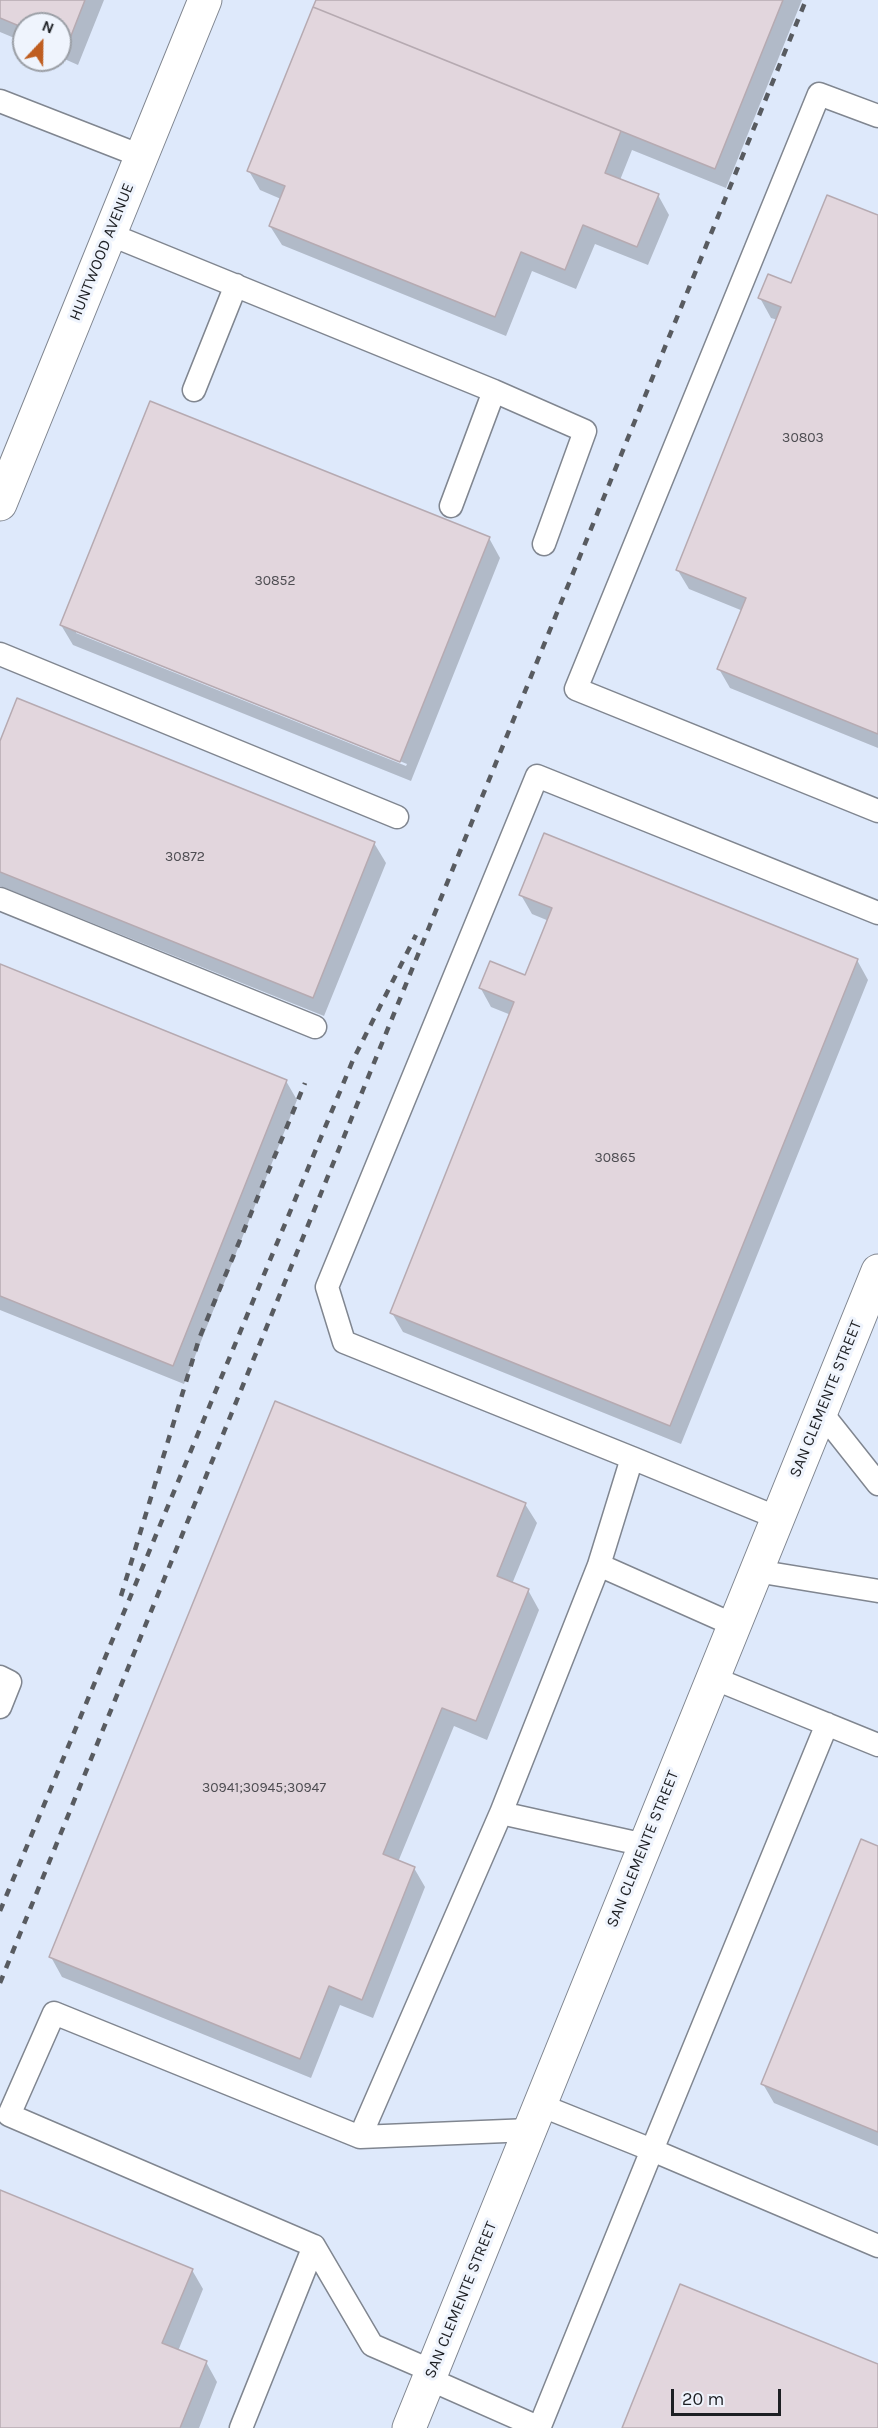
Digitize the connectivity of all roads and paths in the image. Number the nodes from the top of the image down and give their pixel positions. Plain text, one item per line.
1 (205, 0) edge
2 (0, 101) edge
3 (878, 116) edge
4 (141, 156) junction
5 (109, 234) junction
6 (236, 285) junction
7 (194, 390) dead end
8 (494, 391) junction
9 (0, 504) edge
10 (451, 506) dead end
11 (544, 544) dead end
12 (0, 654) edge
13 (878, 811) edge
14 (397, 817) dead end
15 (0, 899) edge
16 (878, 913) edge
17 (315, 1027) dead end
18 (878, 1271) edge
19 (821, 1412) junction
20 (632, 1458) junction
21 (878, 1484) edge
22 (778, 1518) junction
23 (599, 1565) junction
24 (756, 1571) junction
25 (878, 1590) edge
26 (734, 1625) junction
27 (0, 1677) edge
28 (713, 1678) junction
29 (0, 1707) edge
30 (827, 1724) junction
31 (878, 1745) edge
32 (501, 1813) junction
33 (645, 1845) junction
34 (535, 2117) junction
35 (360, 2138) junction
36 (652, 2150) junction
37 (314, 2246) junction
38 (878, 2246) edge
39 (430, 2375) junction
40 (540, 2427) edge
41 (242, 2428) edge
42 (409, 2428) edge

1 - 4 street, HUNTWOOD AVENUE
2 - 4 lane
3 - 13 lane
4 - 5 street, HUNTWOOD AVENUE
5 - 6 lane
5 - 9 street, HUNTWOOD AVENUE
6 - 7 lane
6 - 8 lane
8 - 10 lane
8 - 11 lane
12 - 14 lane
15 - 17 lane
16 - 20 lane
18 - 19 street, SAN CLEMENTE STREET
19 - 21 lane
19 - 22 street, SAN CLEMENTE STREET
20 - 22 lane
20 - 23 lane
22 - 24 street, SAN CLEMENTE STREET
23 - 26 lane
23 - 32 lane
24 - 25 lane
24 - 26 street, SAN CLEMENTE STREET
26 - 28 street, SAN CLEMENTE STREET
27 - 29 lane
28 - 30 lane
28 - 33 street, SAN CLEMENTE STREET
30 - 31 lane
30 - 36 lane
32 - 33 lane
32 - 35 lane
33 - 34 street, SAN CLEMENTE STREET
34 - 35 lane
34 - 36 lane
34 - 39 street, SAN CLEMENTE STREET
35 - 37 lane
36 - 38 lane
36 - 40 lane
37 - 39 lane
37 - 41 lane
39 - 40 lane
39 - 42 street, SAN CLEMENTE STREET

